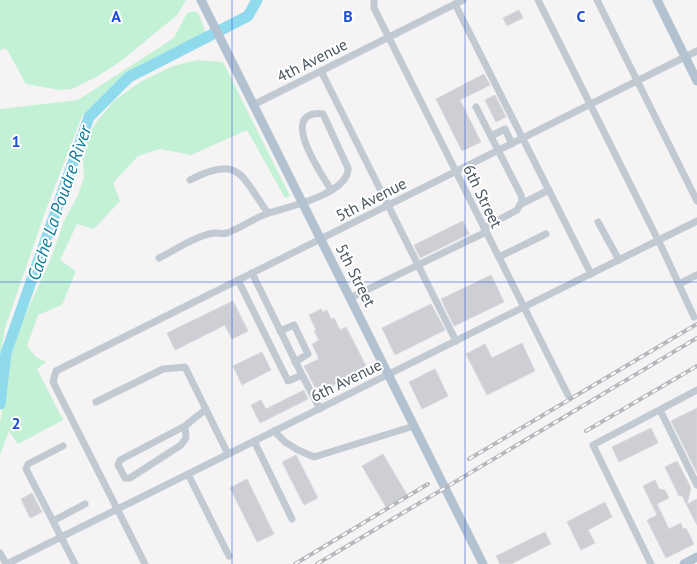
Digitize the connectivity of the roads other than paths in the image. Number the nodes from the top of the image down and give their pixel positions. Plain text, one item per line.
1 (201, 0) edge
2 (463, 0) edge
3 (538, 0) edge
4 (597, 0) edge
5 (657, 0) edge
6 (374, 4) edge
7 (455, 4) junction
8 (388, 37) junction
9 (697, 51) edge
10 (685, 57) junction
11 (321, 71) junction
12 (637, 81) junction
13 (697, 81) edge
14 (253, 105) junction
15 (590, 105) junction
16 (476, 107) dead end
17 (491, 136) junction
18 (523, 138) junction
19 (512, 144) junction
20 (498, 150) junction
21 (456, 172) junction
22 (190, 180) dead end
23 (330, 190) junction
24 (549, 190) junction
25 (697, 201) edge
26 (303, 203) junction
27 (521, 204) junction
28 (388, 206) junction
29 (268, 213) junction
30 (697, 221) edge
31 (598, 222) dead end
32 (485, 230) junction
33 (546, 234) dead end
34 (321, 239) junction
35 (658, 240) junction
36 (498, 257) junction
37 (159, 258) dead end
38 (619, 260) junction
39 (418, 265) junction
40 (252, 273) junction
41 (591, 274) junction
42 (697, 275) edge
43 (238, 280) junction
44 (679, 284) junction
45 (350, 298) junction
46 (523, 307) junction
47 (694, 317) dead end
48 (280, 331) junction
49 (456, 341) junction
50 (295, 362) junction
51 (388, 374) junction
52 (302, 375) junction
53 (697, 390) edge
54 (568, 396) dead end
55 (96, 402) dead end
56 (320, 408) junction
57 (206, 409) junction
58 (660, 410) junction
59 (185, 426) junction
60 (414, 426) junction
61 (274, 431) junction
62 (254, 441) junction
63 (63, 446) dead end
64 (228, 454) junction
65 (188, 474) junction
66 (697, 485) edge
67 (85, 504) dead end
68 (118, 509) junction
69 (292, 519) dead end
70 (53, 521) junction
71 (61, 537) junction
72 (0, 553) edge
73 (230, 556) dead end
74 (697, 558) edge
75 (6, 564) edge
76 (75, 564) edge
77 (145, 564) edge
78 (482, 564) edge
79 (651, 564) edge
80 (684, 564) edge

1 - 14 main road, 5th Street
2 - 7 street, 4th Avenue
3 - 15 street
4 - 12 street
5 - 10 main road
6 - 8 street, 6th Street
7 - 8 street, 4th Avenue
7 - 18 street
8 - 11 street, 4th Avenue
8 - 21 street, 6th Street
9 - 10 street, 5th Avenue
10 - 12 street, 5th Avenue
10 - 13 main road
11 - 14 street, 4th Avenue
11 - 28 street
12 - 15 street, 5th Avenue
12 - 25 street
14 - 26 main road, 5th Street
15 - 18 street, 5th Avenue
15 - 35 street
16 - 17 street
17 - 19 street
17 - 20 street
18 - 19 street, 5th Avenue
18 - 24 street
19 - 20 street, 5th Avenue
20 - 21 street, 5th Avenue
20 - 27 street
21 - 28 street, 5th Avenue
21 - 32 street, 6th Street
22 - 29 street
23 - 23 street
23 - 26 street
24 - 27 street
24 - 41 street
26 - 29 street
26 - 34 main road, 5th Street
27 - 32 street
28 - 34 street, 5th Avenue
28 - 39 street
29 - 37 street
30 - 35 street, 6th Avenue
31 - 38 street
32 - 36 street, 6th Street
32 - 39 street
33 - 36 street
34 - 40 street, 5th Avenue
34 - 45 main road, 5th Street
35 - 38 street, 6th Avenue
35 - 44 street
36 - 46 street, 6th Street
38 - 41 street, 6th Avenue
39 - 45 street
39 - 49 street
40 - 43 street, 5th Avenue
40 - 48 street
41 - 46 street, 6th Avenue
42 - 44 street
43 - 52 street
43 - 68 street, 5th Avenue
44 - 47 street
45 - 51 main road, 5th Street
46 - 49 street, 6th Avenue
46 - 54 street, 6th Street
48 - 50 street
48 - 50 street
49 - 51 street, 6th Avenue
50 - 52 street
51 - 56 street, 6th Avenue
51 - 60 main road, 5th Street
52 - 56 street
53 - 58 street
55 - 57 street
56 - 61 street, 6th Avenue
57 - 59 street
57 - 64 street
58 - 66 street
58 - 79 street
59 - 59 street
60 - 61 street
60 - 78 main road, 5th Street
61 - 62 street, 6th Avenue
62 - 64 street, 6th Avenue
62 - 69 street
63 - 70 street
64 - 65 street, 6th Avenue
65 - 68 street, 6th Avenue
65 - 73 street
67 - 70 street
68 - 71 street, 6th Avenue
68 - 77 street
70 - 71 street
71 - 75 street, 6th Avenue
71 - 76 street
72 - 75 street
74 - 80 main road

